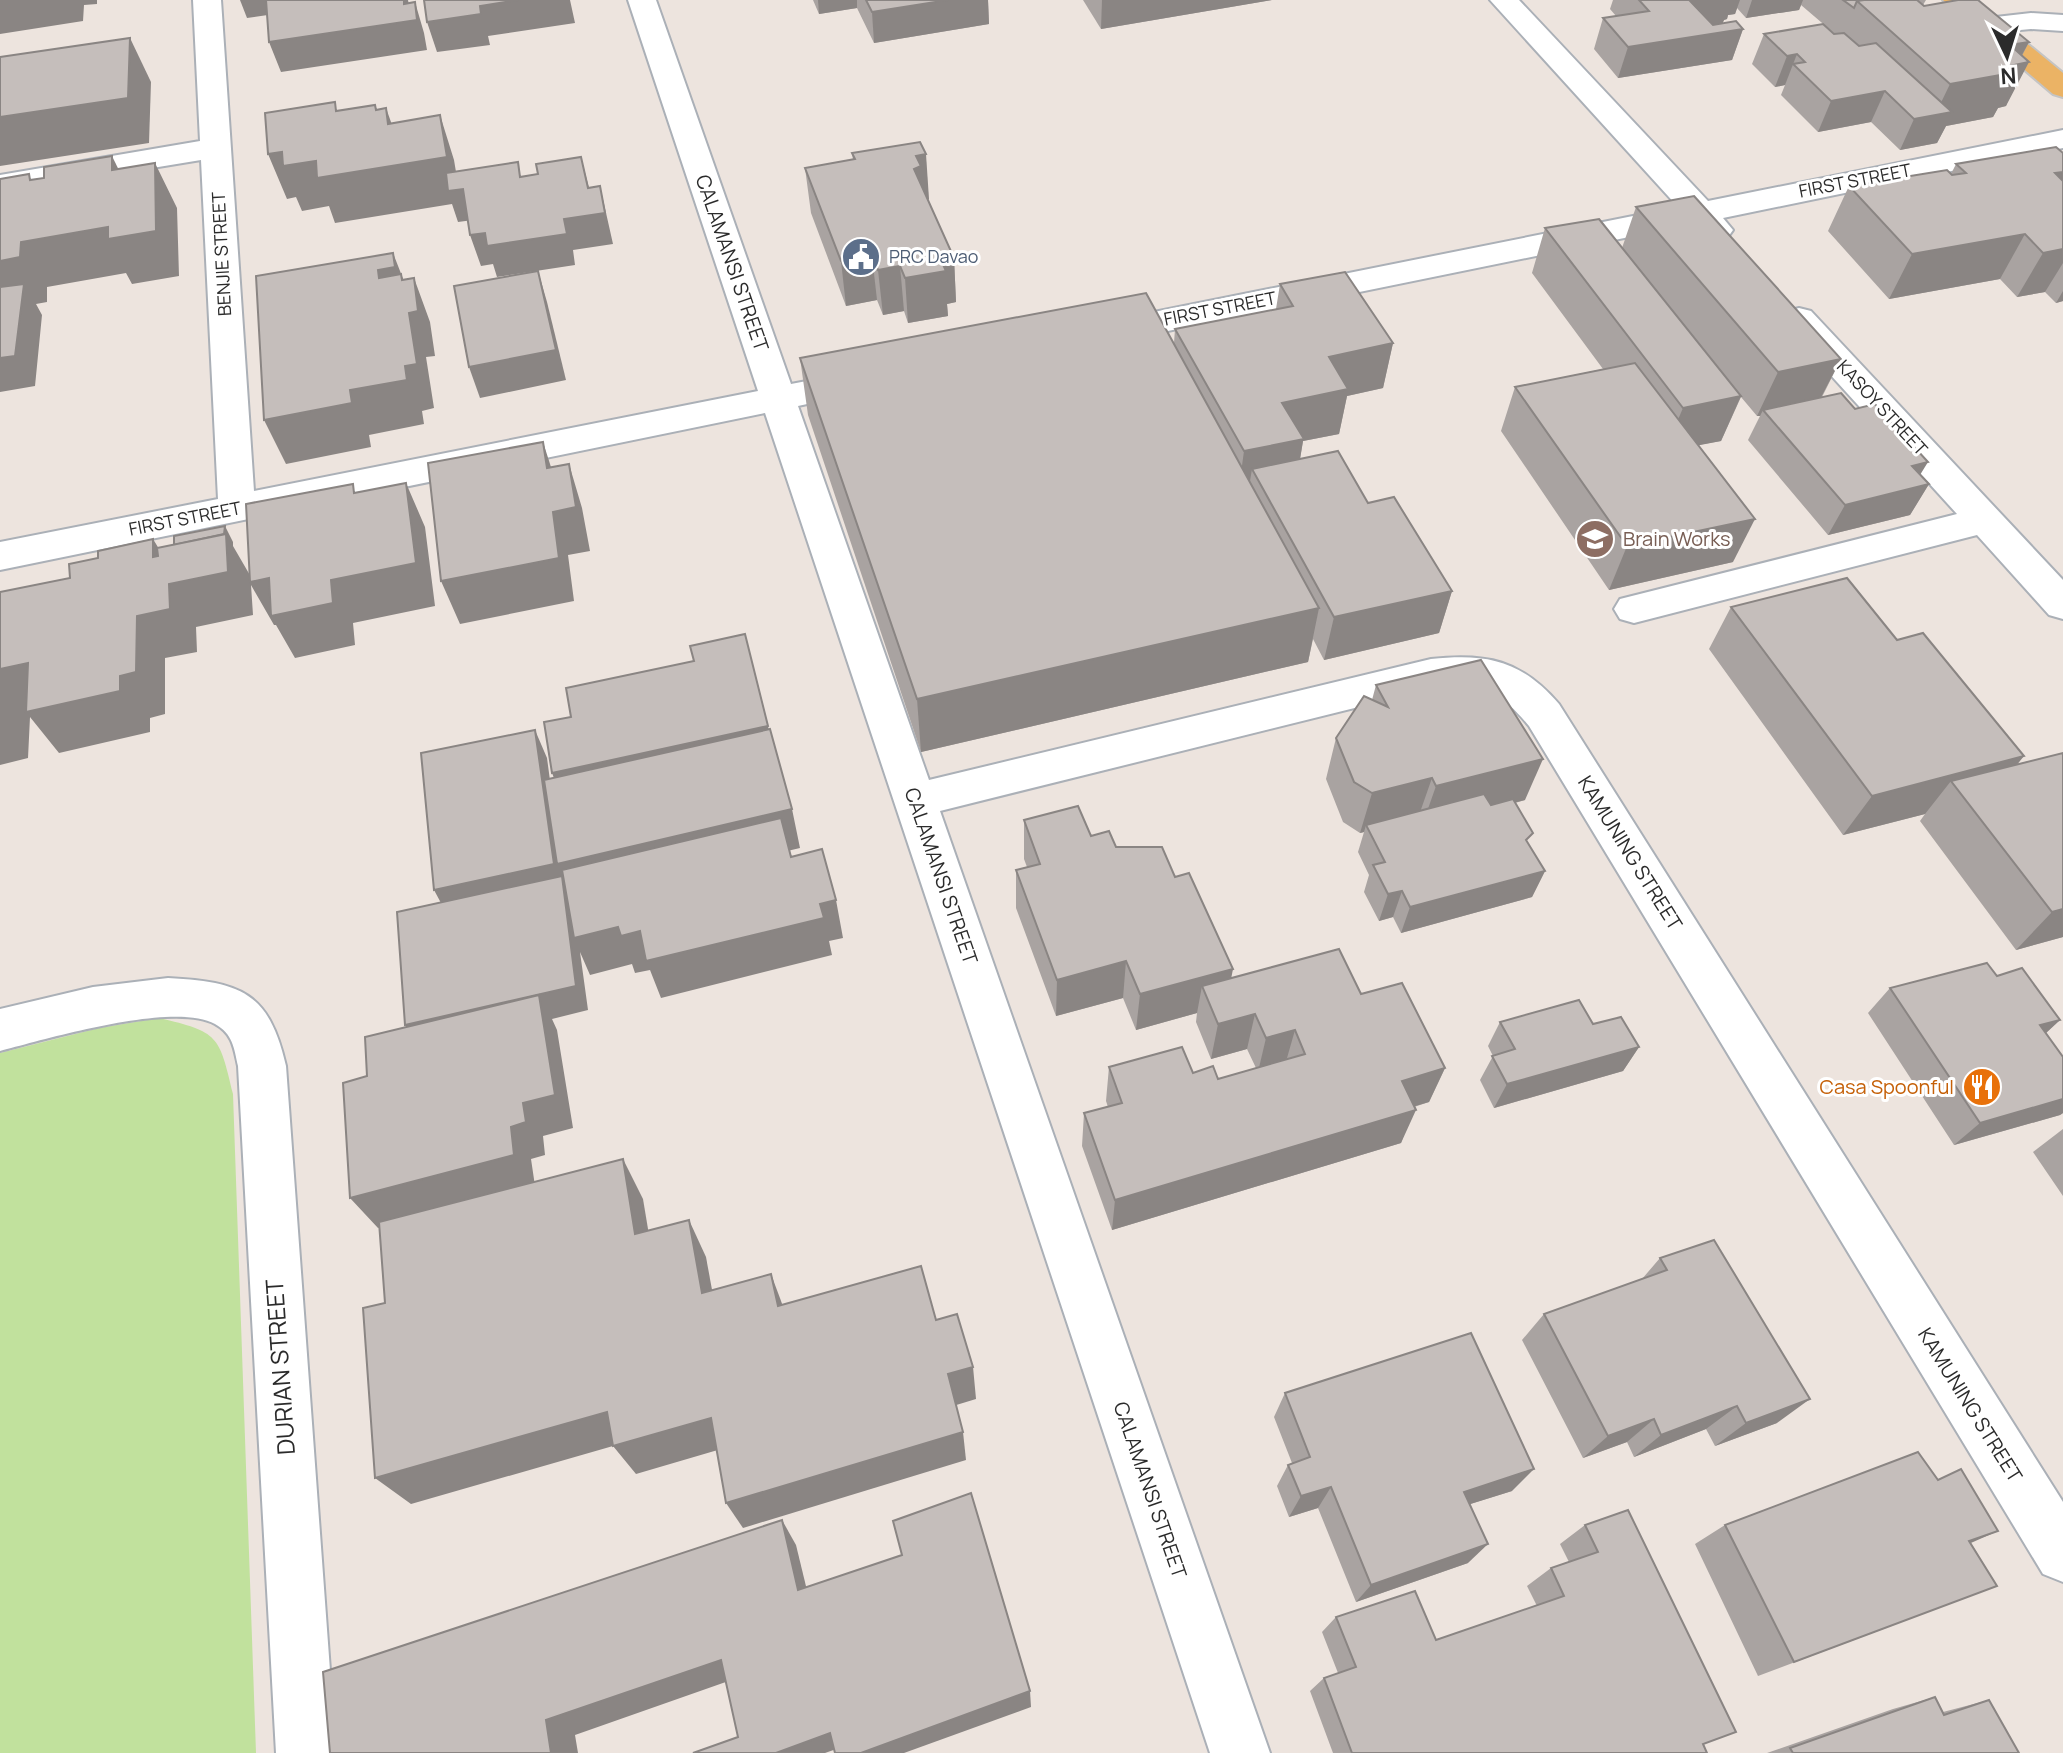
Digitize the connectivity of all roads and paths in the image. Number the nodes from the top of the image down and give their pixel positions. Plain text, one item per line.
1 (207, 0) edge
2 (642, 0) edge
3 (1504, 0) edge
4 (1957, 0) edge
5 (2063, 23) edge
6 (1988, 25) junction
7 (2063, 88) edge
8 (2063, 139) edge
9 (215, 148) junction
10 (0, 184) edge
11 (1701, 212) junction
12 (1742, 257) edge
13 (1773, 290) edge
14 (1069, 340) edge
15 (901, 374) edge
16 (779, 399) junction
17 (237, 508) junction
18 (1984, 520) junction
19 (0, 556) edge
20 (2063, 605) edge
21 (1634, 609) dead end
22 (915, 800) junction
23 (0, 1030) edge
24 (2063, 1554) edge
25 (306, 1753) edge
26 (1240, 1753) edge

1 - 9 street, BENJIE STREET
2 - 16 street, CALAMANSI STREET
3 - 11 street
4 - 6 main road
5 - 6 street
6 - 7 main road
8 - 11 street, FIRST STREET
9 - 10 street
9 - 17 street, BENJIE STREET
11 - 12 street
11 - 14 street, FIRST STREET
13 - 18 street, KASOY STREET
15 - 16 street, FIRST STREET
16 - 17 street, FIRST STREET
16 - 22 street, CALAMANSI STREET
17 - 19 street, FIRST STREET
18 - 20 street, KASOY STREET
18 - 21 street
22 - 24 street, KAMUNING STREET
22 - 26 street, CALAMANSI STREET
23 - 25 street, DURIAN STREET

